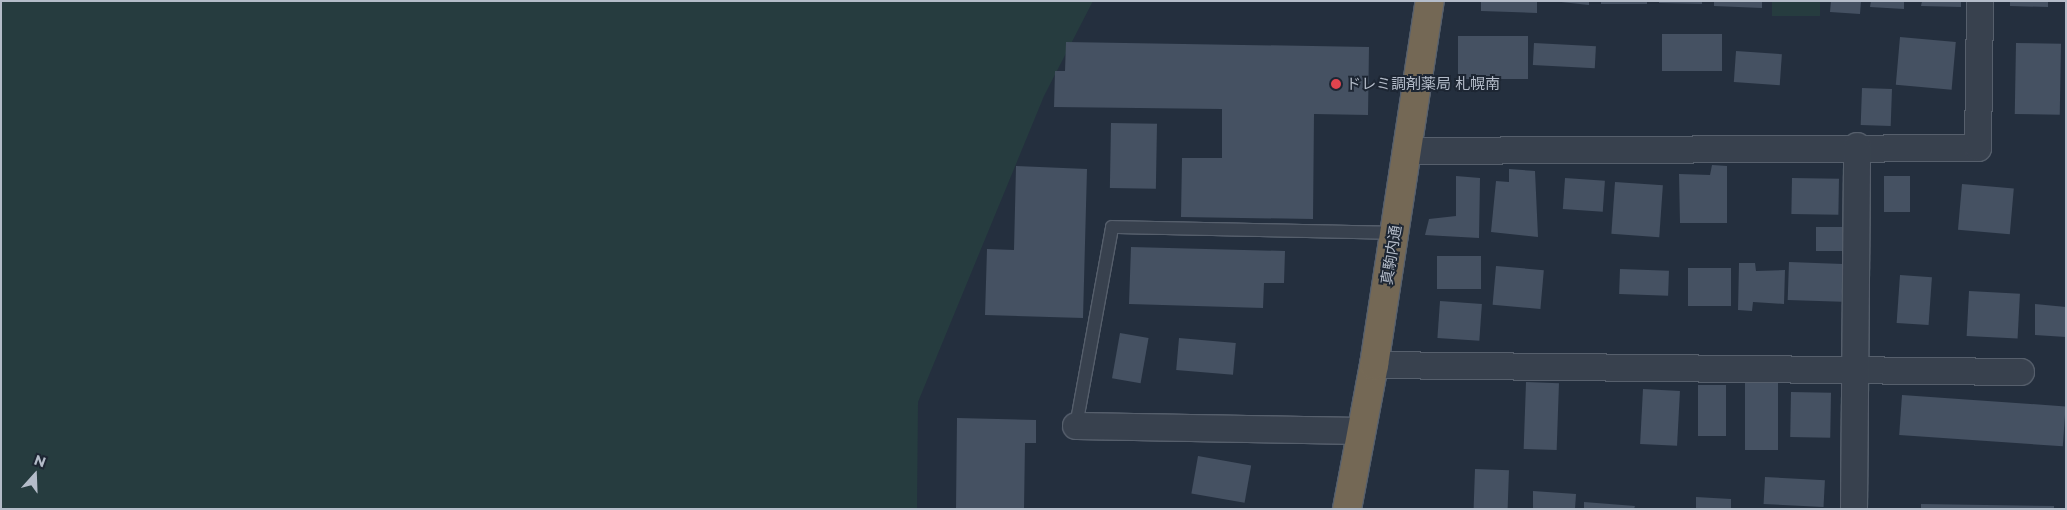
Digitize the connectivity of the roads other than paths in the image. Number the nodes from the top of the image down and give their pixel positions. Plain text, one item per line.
1 (1430, 1) edge
2 (1980, 1) edge
3 (1857, 146) junction
4 (1408, 151) junction
5 (1395, 233) junction
6 (1374, 366) junction
7 (1856, 369) junction
8 (2021, 372) dead end
9 (1076, 426) joint
10 (1362, 430) junction
11 (1347, 509) edge
12 (1854, 509) edge

1 - 4 highway, 真駒内通
2 - 3 street
3 - 4 street
3 - 7 street
4 - 5 highway, 真駒内通
5 - 6 highway, 真駒内通
5 - 9 lane
6 - 7 street
6 - 10 highway, 真駒内通
7 - 8 street
7 - 12 street
9 - 10 street
10 - 11 highway, 真駒内通

